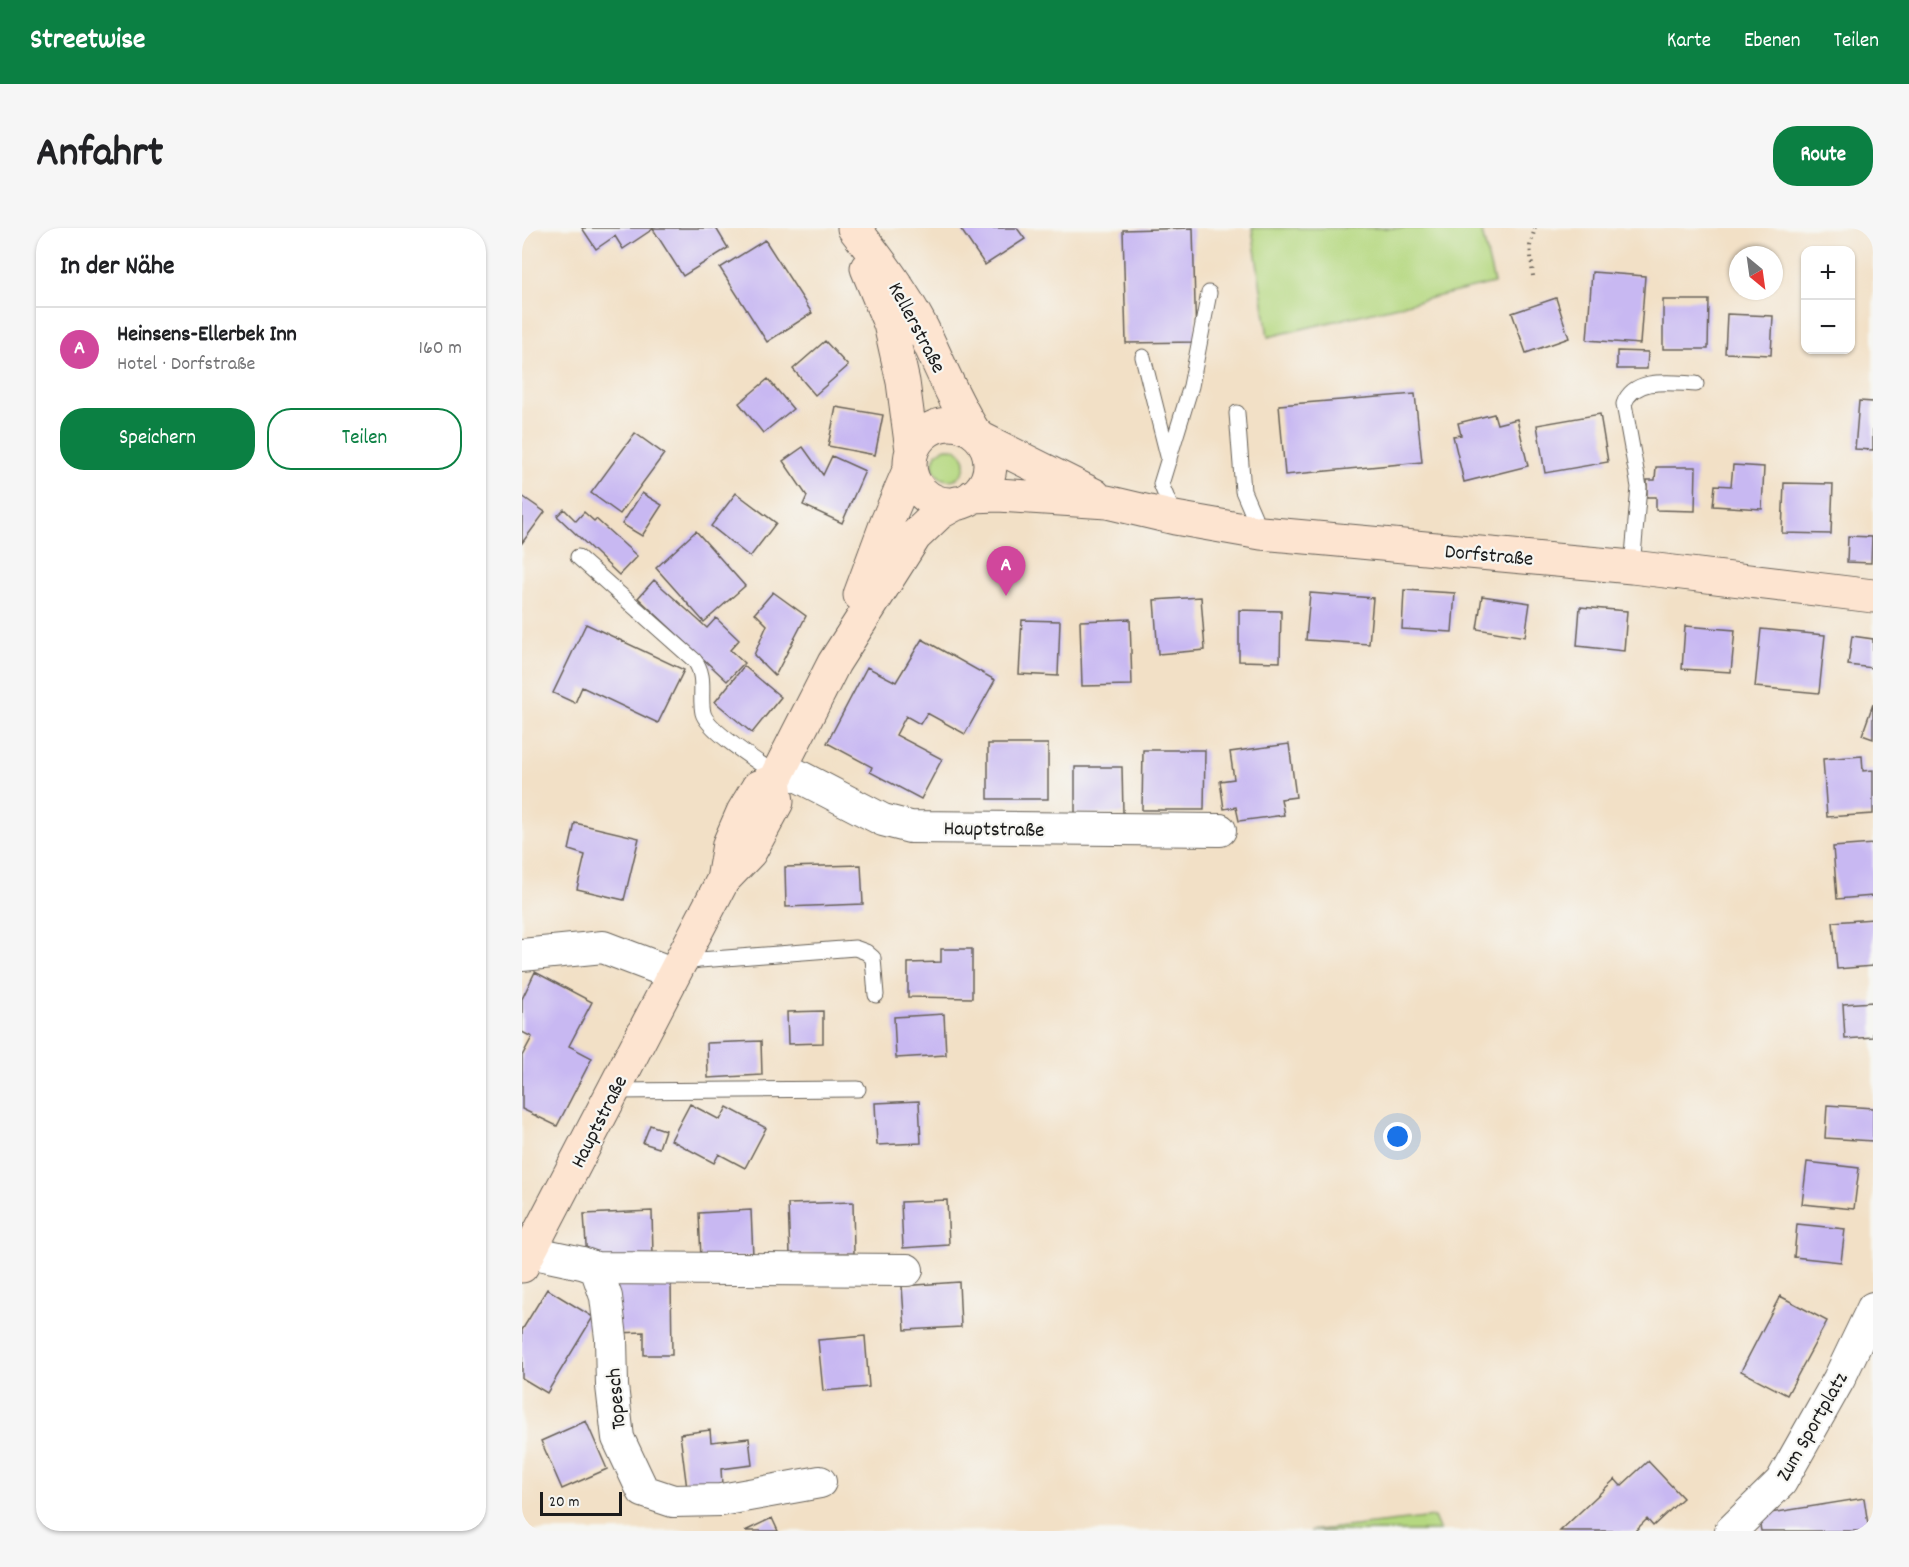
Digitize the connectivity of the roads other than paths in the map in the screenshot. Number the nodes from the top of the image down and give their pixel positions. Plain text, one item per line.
1 (852, 228) edge
2 (1209, 293) dead end
3 (1143, 357) dead end
4 (1696, 384) dead end
5 (1237, 412) dead end
6 (978, 436) junction
7 (911, 459) junction
8 (1169, 460) junction
9 (965, 499) junction
10 (1107, 502) junction
11 (1175, 518) junction
12 (1261, 533) junction
13 (578, 556) dead end
14 (1632, 567) junction
15 (1873, 596) edge
16 (834, 663) junction
17 (777, 774) junction
18 (1220, 830) dead end
19 (522, 955) edge
20 (677, 968) junction
21 (876, 995) dead end
22 (858, 1089) dead end
23 (614, 1091) junction
24 (526, 1259) edge
25 (596, 1268) junction
26 (907, 1270) dead end
27 (1870, 1324) edge
28 (820, 1482) dead end
29 (1731, 1531) edge

1 - 6 main road, Kellerstraße
1 - 7 main road, Kellerstraße
2 - 8 lane
3 - 8 lane
4 - 14 lane
5 - 12 lane
6 - 7 main road
6 - 9 main road
6 - 10 main road, Dorfstraße
7 - 9 main road
7 - 16 main road, Hauptstraße
8 - 11 lane
9 - 10 main road, Dorfstraße
9 - 16 main road, Hauptstraße
10 - 11 main road, Dorfstraße
11 - 12 main road, Dorfstraße
12 - 14 main road, Dorfstraße
13 - 17 lane
14 - 15 main road, Dorfstraße
16 - 17 main road, Hauptstraße
17 - 18 street, Hauptstraße
17 - 20 main road, Hauptstraße
19 - 20 street
20 - 21 lane
20 - 23 main road, Hauptstraße
22 - 23 lane
23 - 24 main road, Hauptstraße
24 - 25 street
25 - 26 street
25 - 28 street, Topesch
27 - 29 street, Zum Sportplatz

